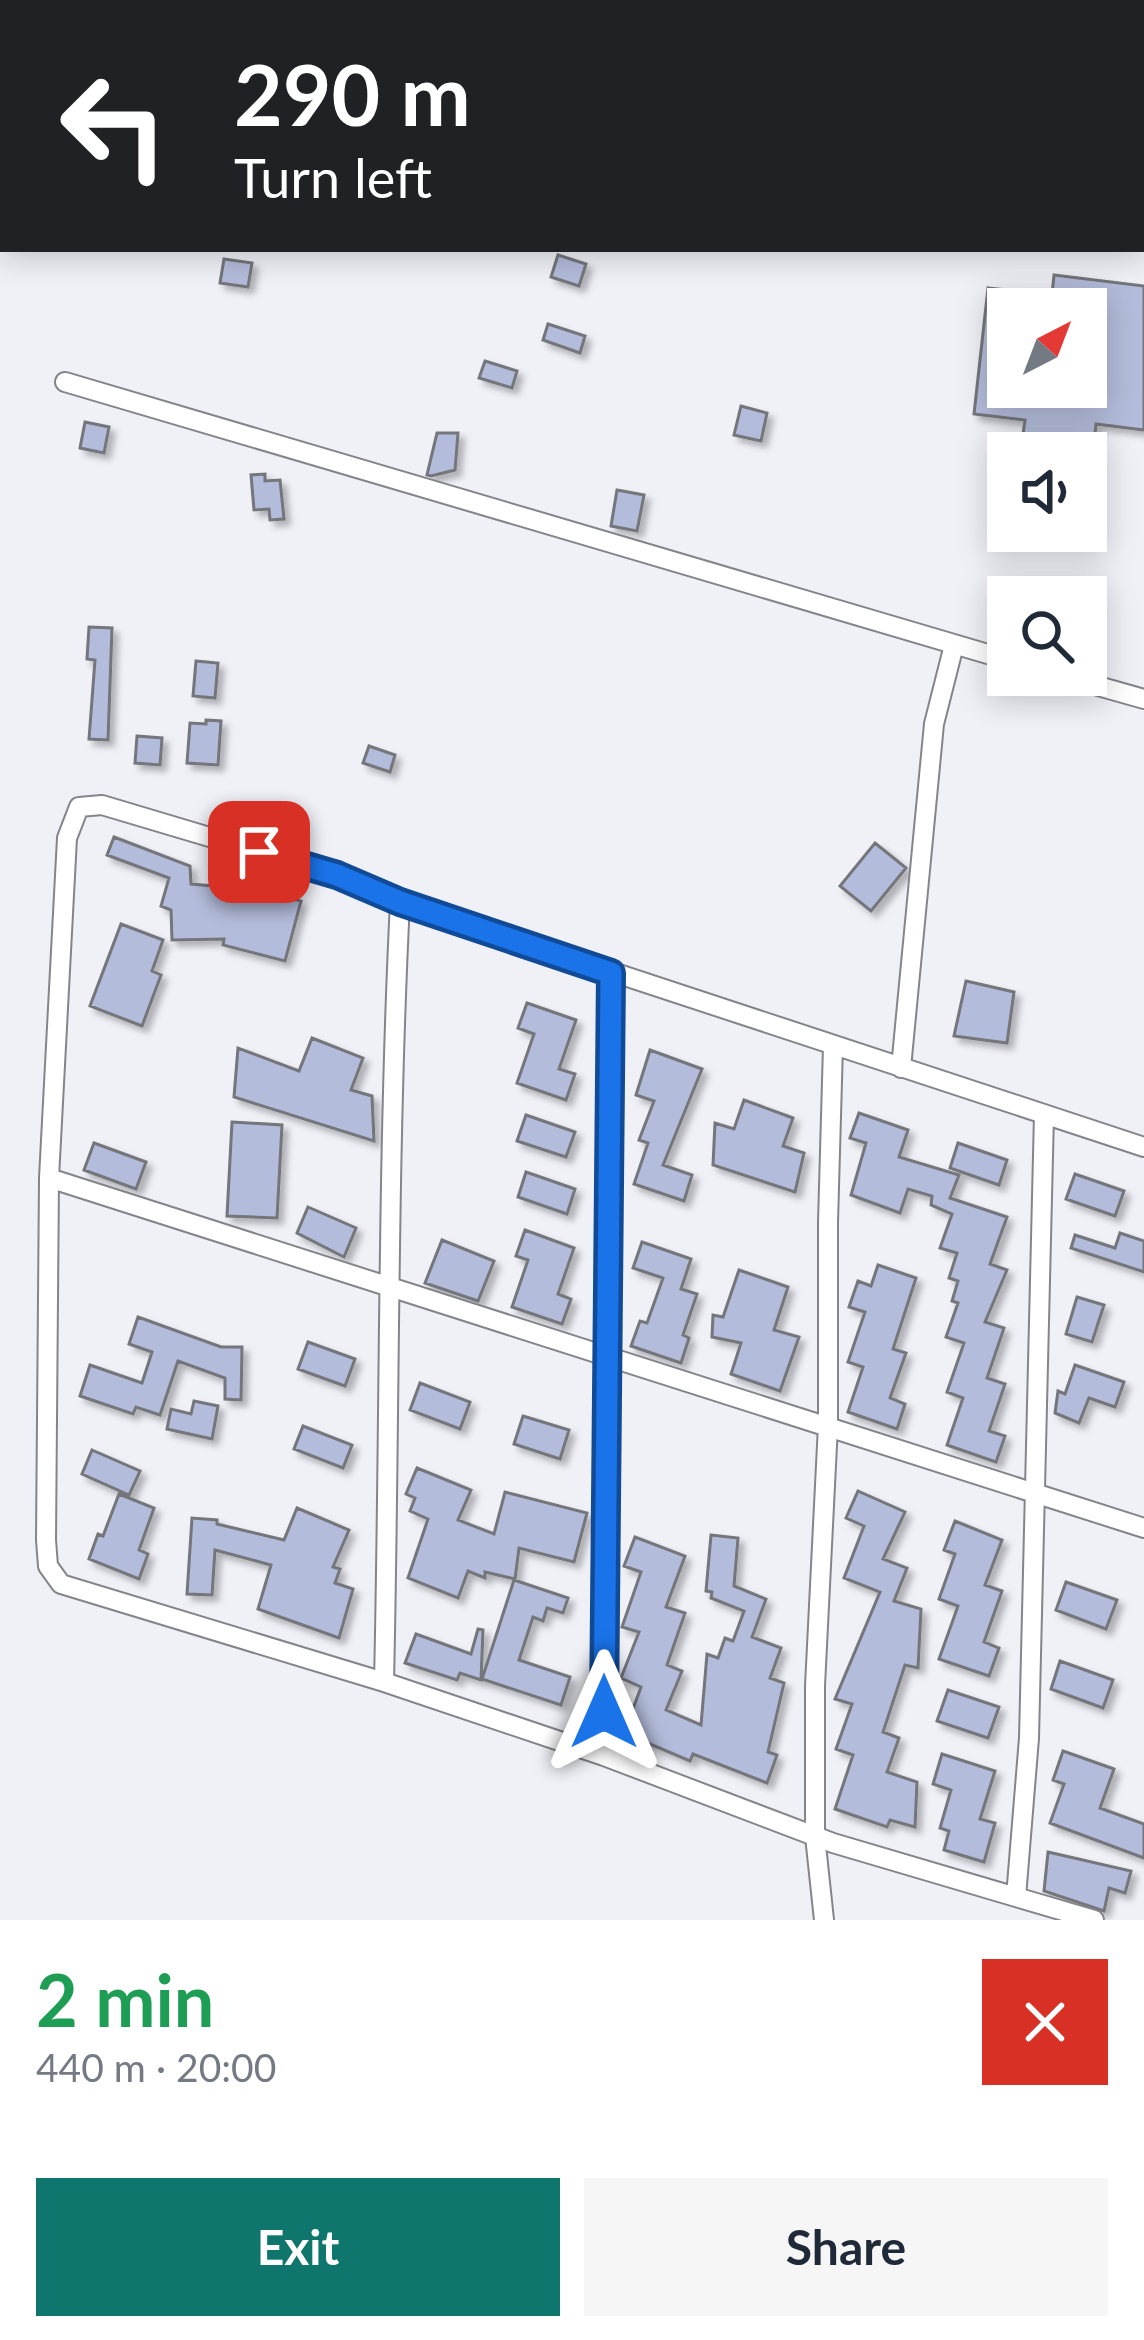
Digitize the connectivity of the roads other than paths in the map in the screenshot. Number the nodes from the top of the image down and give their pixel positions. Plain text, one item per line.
1 (65, 382) dead end
2 (954, 645) junction
3 (987, 654) edge
4 (1107, 689) edge
5 (1144, 699) edge
6 (400, 902) junction
7 (611, 973) junction
8 (833, 1046) junction
9 (901, 1068) junction
10 (1044, 1114) junction
11 (1144, 1148) edge
12 (49, 1178) junction
13 (387, 1288) junction
14 (607, 1356) junction
15 (828, 1425) junction
16 (1037, 1492) junction
17 (1144, 1528) edge
18 (384, 1682) junction
19 (604, 1756) junction
20 (814, 1836) junction
21 (1016, 1897) junction
22 (824, 1920) edge
23 (1094, 1920) edge

1 - 2 street
2 - 3 street
2 - 9 street
4 - 5 street
6 - 7 street
6 - 12 street
6 - 13 street
7 - 8 street
7 - 14 street
8 - 9 street
8 - 15 street
9 - 10 street
10 - 11 street
10 - 16 street
12 - 13 street
12 - 18 street
13 - 14 street
13 - 18 street
14 - 15 street
14 - 19 street
15 - 16 street
15 - 20 street
16 - 17 street
16 - 21 street
18 - 19 street
19 - 20 street
20 - 21 street
20 - 22 street
21 - 23 street

